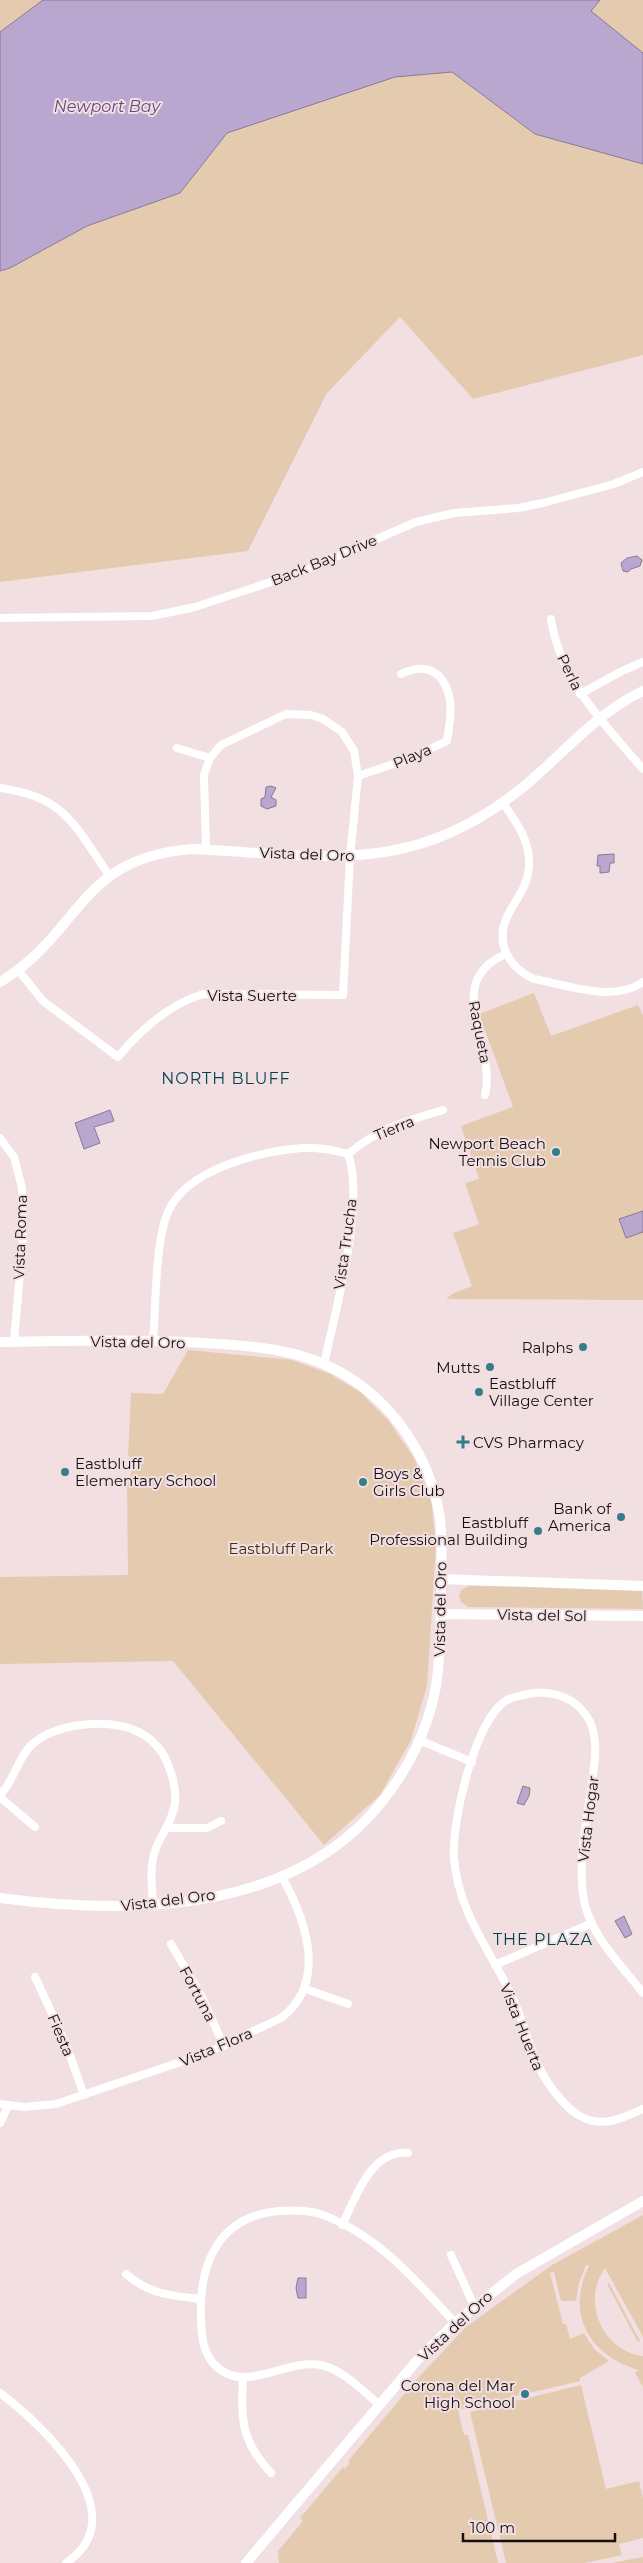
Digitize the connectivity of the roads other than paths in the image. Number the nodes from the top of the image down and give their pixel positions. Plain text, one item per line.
1 (643, 472) edge
2 (0, 618) edge
3 (551, 619) dead end
4 (643, 662) edge
5 (401, 674) dead end
6 (643, 691) edge
7 (580, 694) junction
8 (600, 719) junction
9 (177, 748) dead end
10 (210, 758) junction
11 (643, 769) edge
12 (358, 776) junction
13 (0, 788) edge
14 (503, 803) junction
15 (206, 850) junction
16 (350, 857) junction
17 (109, 875) junction
18 (506, 954) junction
19 (18, 970) junction
20 (0, 982) edge
21 (643, 983) edge
22 (485, 1095) dead end
23 (443, 1110) dead end
24 (0, 1138) edge
25 (348, 1154) junction
26 (154, 1340) junction
27 (0, 1342) edge
28 (14, 1342) junction
29 (324, 1364) junction
30 (441, 1579) junction
31 (643, 1586) edge
32 (440, 1614) junction
33 (643, 1616) edge
34 (507, 1700) joint
35 (419, 1740) junction
36 (472, 1762) junction
37 (0, 1796) edge
38 (221, 1821) dead end
39 (35, 1827) dead end
40 (167, 1828) junction
41 (282, 1877) junction
42 (0, 1898) edge
43 (153, 1904) junction
44 (592, 1923) junction
45 (171, 1944) dead end
46 (495, 1965) junction
47 (35, 1977) dead end
48 (306, 1988) junction
49 (643, 1993) edge
50 (348, 2004) dead end
51 (224, 2046) junction
52 (84, 2094) junction
53 (4, 2105) edge
54 (643, 2109) edge
55 (0, 2123) edge
56 (408, 2153) dead end
57 (643, 2202) edge
58 (342, 2225) junction
59 (451, 2255) dead end
60 (126, 2274) dead end
61 (201, 2299) junction
62 (474, 2306) junction
63 (455, 2323) junction
64 (244, 2378) junction
65 (0, 2394) edge
66 (380, 2405) junction
67 (271, 2474) dead end
68 (66, 2563) edge
69 (247, 2563) edge

1 - 2 street, Back Bay Drive
3 - 7 street, Perla
4 - 7 street
5 - 12 street, Playa
6 - 8 street, Vista del Oro
7 - 8 street, Perla
8 - 11 street, Perla
8 - 14 street, Vista del Oro
9 - 10 street
10 - 12 street
10 - 15 street
12 - 16 street
13 - 17 street
14 - 16 street, Vista del Oro
14 - 18 street
15 - 16 street, Vista del Oro
15 - 17 street, Vista del Oro
16 - 19 street, Vista Suerte
17 - 19 street, Vista del Oro
18 - 21 street
18 - 22 street, Raqueta
19 - 20 street, Vista del Oro
23 - 25 street, Tierra
24 - 28 street, Vista Roma
25 - 26 street
25 - 29 street, Vista Trucha
26 - 28 street, Vista del Oro
26 - 29 street, Vista del Oro
27 - 28 street, Vista del Oro
29 - 30 street, Vista del Oro
30 - 31 street
30 - 32 street, Vista del Oro
32 - 33 street, Vista del Sol
32 - 35 street, Vista del Oro
34 - 36 street, Vista Huerta
34 - 44 street, Vista Hogar
35 - 36 street
35 - 41 street, Vista del Oro
36 - 46 street, Vista Huerta
37 - 39 street
37 - 40 street
38 - 40 street
40 - 43 street
41 - 43 street, Vista del Oro
41 - 48 street, Vista Flora
42 - 43 street, Vista del Oro
44 - 46 street
44 - 49 street, Vista Hogar
45 - 51 street, Fortuna
46 - 54 street, Vista Huerta
47 - 52 street, Fiesta
48 - 50 street
48 - 51 street, Vista Flora
51 - 52 street, Vista Flora
52 - 53 street, Vista Flora
53 - 55 street
56 - 58 street
57 - 62 street, Vista del Oro
58 - 61 street
58 - 63 street
59 - 62 street
60 - 61 street
61 - 64 street
62 - 63 street, Vista del Oro
63 - 66 street, Vista del Oro
64 - 66 street
64 - 67 street
65 - 68 street
66 - 69 street, Vista del Oro

